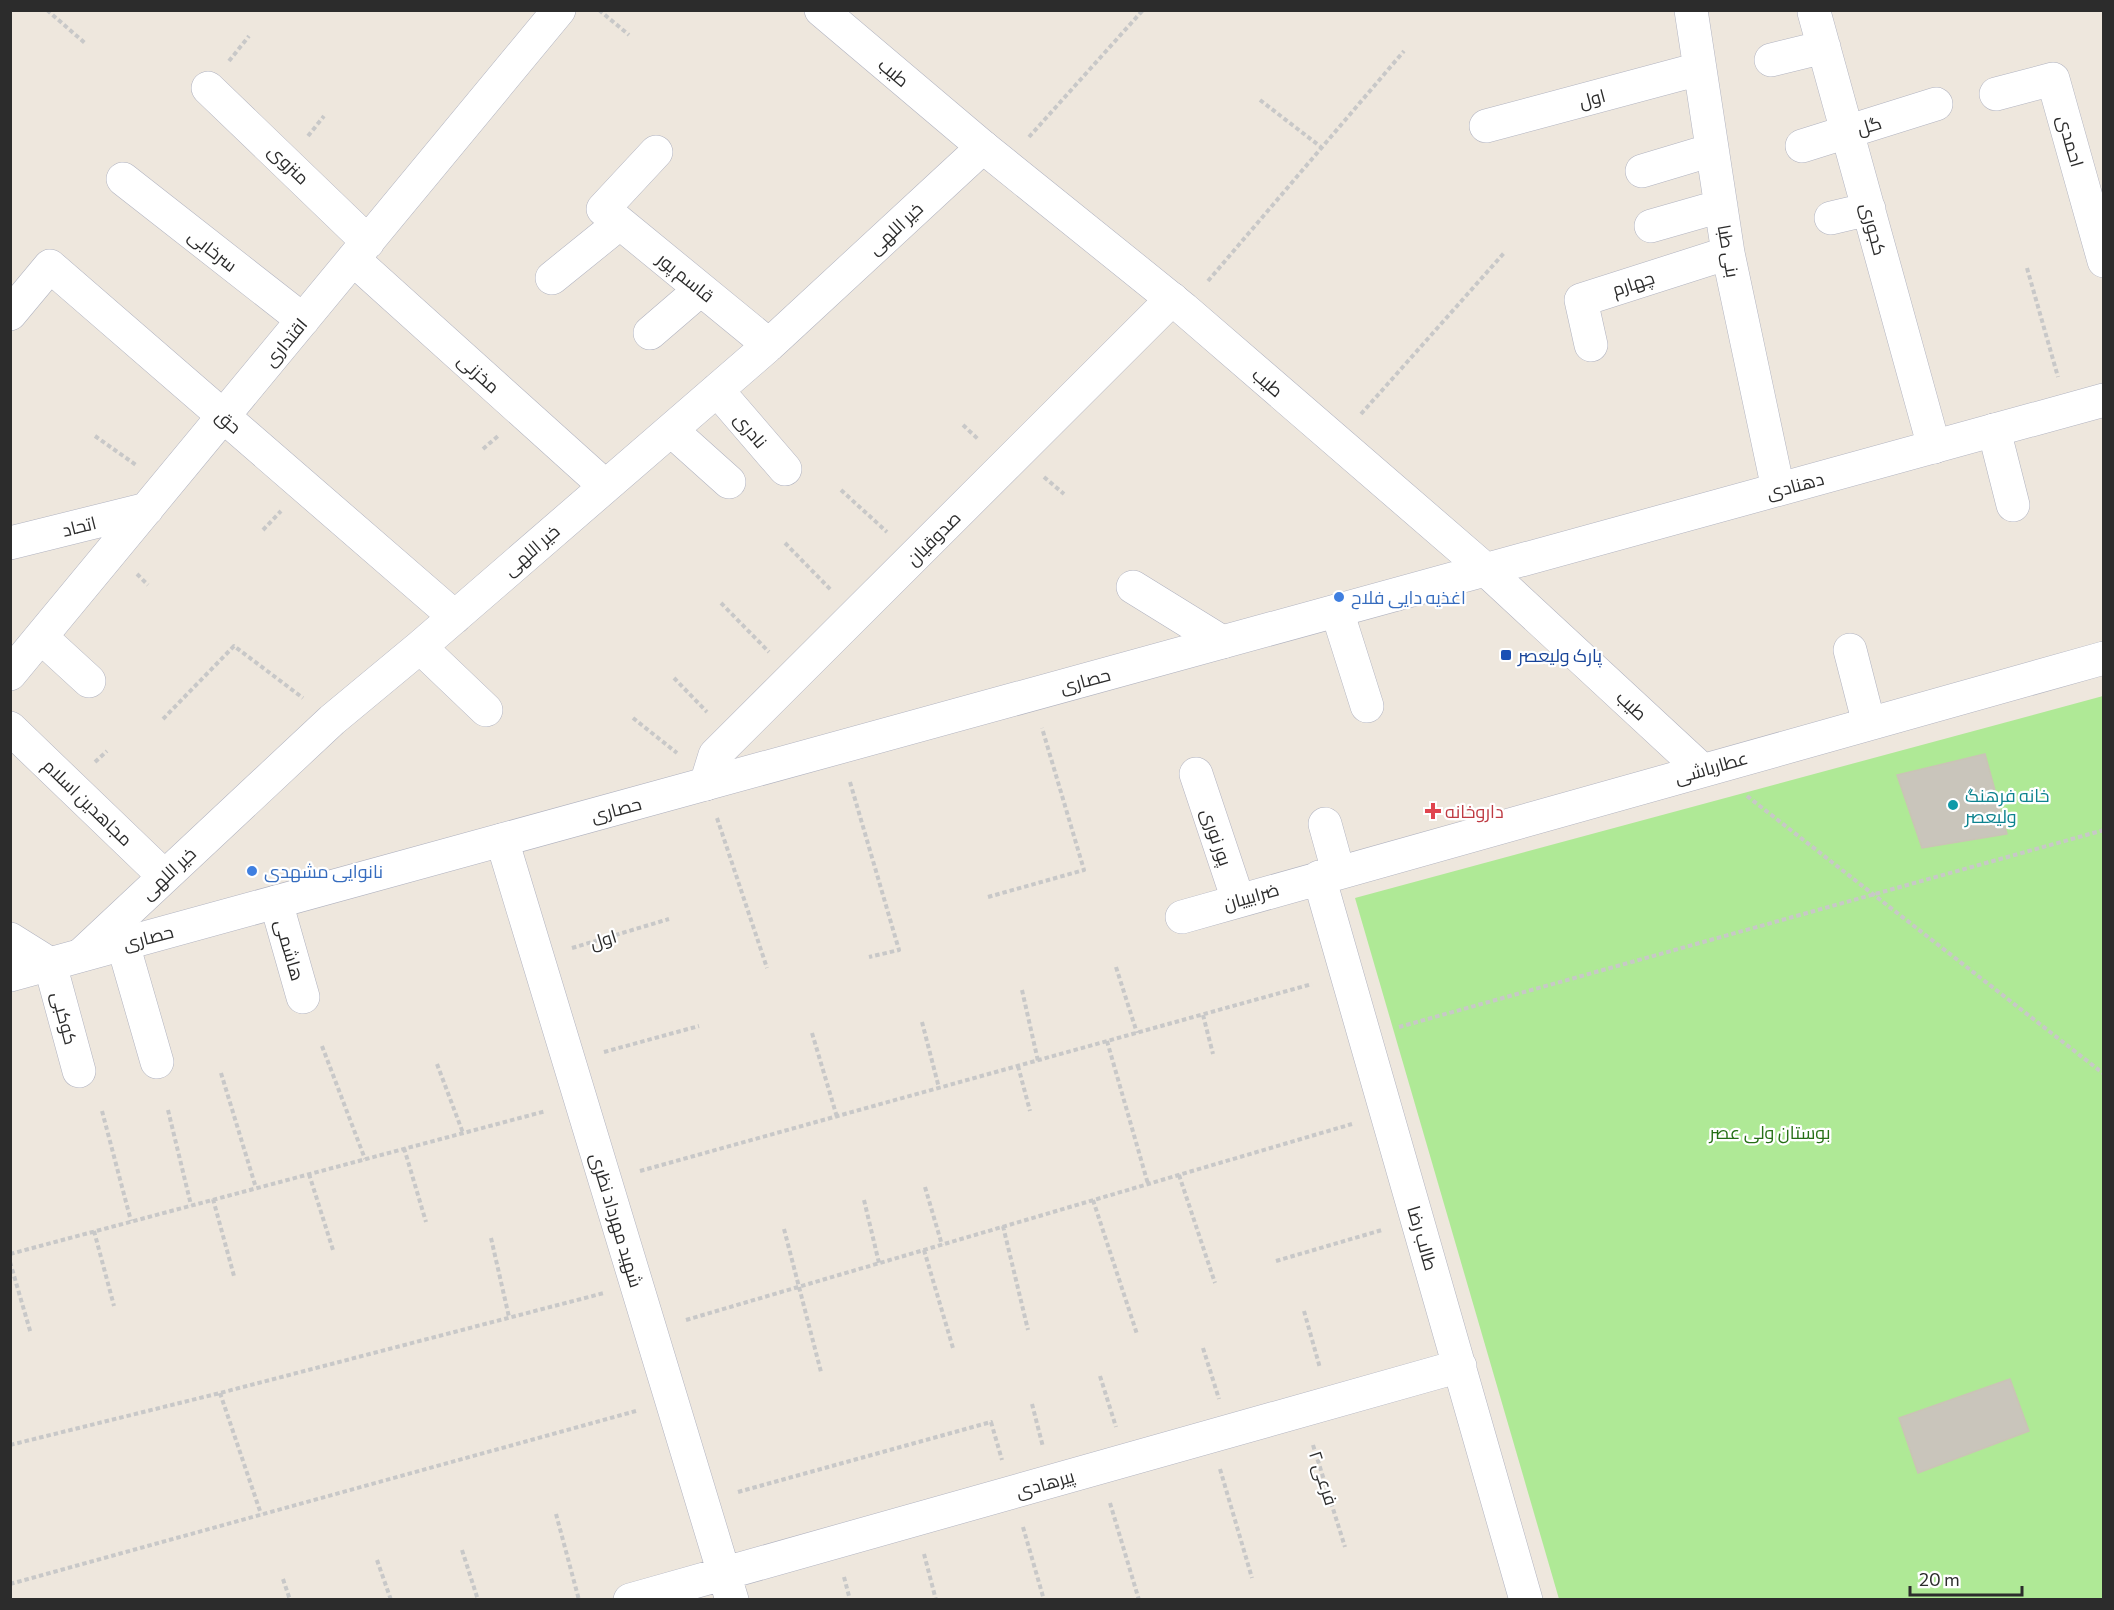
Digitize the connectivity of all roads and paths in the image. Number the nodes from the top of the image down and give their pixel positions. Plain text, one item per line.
1 (47, 10) edge
2 (559, 10) edge
3 (599, 10) edge
4 (821, 10) edge
5 (1143, 10) edge
6 (1691, 10) edge
7 (1814, 12) edge
8 (629, 34) dead end
9 (86, 44) dead end
10 (1824, 47) junction
11 (1404, 51) dead end
12 (1772, 60) dead end
13 (1699, 69) junction
14 (208, 88) dead end
15 (1996, 94) dead end
16 (1260, 100) dead end
17 (1936, 104) dead end
18 (1486, 126) dead end
19 (1848, 132) junction
20 (1802, 146) dead end
21 (1321, 147) junction
22 (1713, 150) junction
23 (656, 152) dead end
24 (994, 155) junction
25 (1641, 171) dead end
26 (123, 179) dead end
27 (1721, 206) junction
28 (1869, 209) junction
29 (611, 216) junction
30 (1831, 218) dead end
31 (1651, 226) dead end
32 (2102, 246) edge
33 (360, 251) junction
34 (1504, 253) dead end
35 (1728, 253) junction
36 (2027, 268) dead end
37 (552, 278) dead end
38 (700, 290) junction
39 (1178, 304) junction
40 (10, 314) edge
41 (303, 320) junction
42 (650, 333) dead end
43 (769, 345) junction
44 (1591, 345) dead end
45 (717, 390) junction
46 (2103, 400) edge
47 (2068, 410) junction
48 (223, 416) junction
49 (670, 430) junction
50 (1994, 430) junction
51 (95, 436) dead end
52 (1337, 442) junction
53 (1934, 447) junction
54 (785, 469) dead end
55 (729, 482) dead end
56 (604, 486) junction
57 (1778, 489) junction
58 (841, 490) dead end
59 (156, 498) junction
60 (2013, 504) dead end
61 (10, 543) edge
62 (785, 543) dead end
63 (914, 556) junction
64 (1486, 570) junction
65 (1133, 587) dead end
66 (721, 603) dead end
67 (1337, 611) junction
68 (855, 615) junction
69 (455, 617) junction
70 (41, 637) junction
71 (1222, 642) junction
72 (420, 647) junction
73 (1850, 650) dead end
74 (2103, 658) edge
75 (10, 674) edge
76 (794, 677) junction
77 (674, 678) dead end
78 (89, 681) dead end
79 (1032, 694) junction
80 (1366, 706) dead end
81 (486, 710) dead end
82 (633, 718) dead end
83 (163, 719) dead end
84 (332, 720) junction
85 (1869, 724) junction
86 (10, 728) edge
87 (732, 738) junction
88 (840, 747) junction
89 (1707, 769) junction
90 (1196, 774) dead end
91 (707, 780) junction
92 (1325, 824) dead end
93 (2103, 830) edge
94 (502, 840) junction
95 (1329, 874) junction
96 (164, 876) junction
97 (1873, 894) junction
98 (988, 897) dead end
99 (1238, 900) junction
100 (276, 902) junction
101 (1182, 916) dead end
102 (669, 919) dead end
103 (10, 939) edge
104 (123, 944) junction
105 (81, 955) junction
106 (868, 957) dead end
107 (538, 959) junction
108 (50, 964) junction
109 (1116, 967) dead end
110 (767, 968) dead end
111 (10, 975) edge
112 (1347, 975) junction
113 (1022, 990) dead end
114 (303, 997) dead end
115 (1203, 1015) junction
116 (922, 1022) dead end
117 (699, 1026) dead end
118 (1137, 1033) junction
119 (812, 1034) dead end
120 (1365, 1037) junction
121 (1107, 1041) junction
122 (322, 1046) dead end
123 (1213, 1054) dead end
124 (1038, 1061) junction
125 (157, 1062) dead end
126 (569, 1062) junction
127 (437, 1064) dead end
128 (1018, 1066) junction
129 (79, 1071) dead end
130 (222, 1073) dead end
131 (2103, 1074) edge
132 (939, 1088) junction
133 (581, 1101) junction
134 (168, 1110) dead end
135 (102, 1111) dead end
136 (1030, 1111) dead end
137 (1387, 1114) junction
138 (837, 1117) junction
139 (463, 1133) junction
140 (404, 1149) junction
141 (365, 1159) junction
142 (309, 1174) junction
143 (1179, 1175) junction
144 (605, 1181) junction
145 (1148, 1184) junction
146 (925, 1187) dead end
147 (256, 1188) junction
148 (213, 1199) junction
149 (864, 1200) dead end
150 (1093, 1200) junction
151 (191, 1205) junction
152 (1418, 1219) junction
153 (131, 1221) junction
154 (426, 1222) dead end
155 (1003, 1226) junction
156 (784, 1229) dead end
157 (94, 1232) junction
158 (491, 1239) dead end
159 (942, 1245) junction
160 (333, 1250) dead end
161 (924, 1250) junction
162 (10, 1254) edge
163 (1276, 1261) dead end
164 (10, 1262) edge
165 (879, 1263) junction
166 (234, 1276) dead end
167 (1215, 1283) dead end
168 (636, 1284) junction
169 (798, 1286) junction
170 (114, 1306) dead end
171 (1304, 1311) dead end
172 (509, 1317) junction
173 (650, 1330) junction
174 (1028, 1330) dead end
175 (31, 1334) dead end
176 (1137, 1334) dead end
177 (953, 1348) dead end
178 (1203, 1348) dead end
179 (1460, 1366) junction
180 (821, 1372) dead end
181 (1100, 1377) dead end
182 (220, 1393) junction
183 (672, 1401) junction
184 (1032, 1404) dead end
185 (1316, 1406) junction
186 (1219, 1434) junction
187 (10, 1445) edge
188 (1113, 1464) junction
189 (1052, 1480) junction
190 (1012, 1492) junction
191 (702, 1502) junction
192 (261, 1514) junction
193 (556, 1514) dead end
194 (915, 1520) junction
195 (1345, 1547) dead end
196 (462, 1550) dead end
197 (377, 1560) dead end
198 (1252, 1578) dead end
199 (283, 1579) dead end
200 (10, 1584) edge
201 (728, 1586) edge
202 (290, 1599) edge
203 (391, 1599) edge
204 (478, 1599) edge
205 (579, 1599) edge
206 (630, 1599) edge
207 (936, 1599) edge
208 (1044, 1599) edge
209 (1139, 1599) edge
210 (1526, 1599) edge

1 - 9 path
2 - 33 street, اقتداری
3 - 8 path
4 - 24 street, طیب
5 - 24 path
6 - 13 street, بنی طبا
7 - 10 street, کجوری
10 - 12 street
10 - 19 street, کجوری
11 - 21 path
13 - 18 street, اول
13 - 22 street, بنی طبا
14 - 33 street, منزوی
15 - 32 street, احمدی
16 - 21 path
17 - 19 street, گل
19 - 20 street, گل
19 - 28 street, کجوری
21 - 39 path
22 - 25 street
22 - 27 street, بنی طبا
23 - 29 street
24 - 39 street, طیب
24 - 43 street, خیر اللهی
26 - 41 street, سرخابی
27 - 31 street
27 - 35 street, بنی طبا
28 - 30 street
28 - 53 street, کجوری
29 - 37 street
29 - 38 street, قاسم پور
33 - 41 street, اقتداری
33 - 56 street, مخزنی
34 - 52 path
35 - 44 street, چهارم
35 - 57 street, بنی طبا
36 - 47 path
38 - 42 street
38 - 43 street, قاسم پور
39 - 52 street, طیب
39 - 63 street, صدوقیان
40 - 48 street, حق
41 - 48 street, اقتداری
43 - 45 street, خیر اللهی
45 - 49 street, خیر اللهی
45 - 54 street, نادری
46 - 47 street, دهنادی
47 - 50 street, دهنادی
48 - 59 street, اقتداری
48 - 69 street, حق
49 - 55 street
49 - 56 street, خیر اللهی
50 - 53 street, دهنادی
50 - 60 street
51 - 59 path
52 - 64 street, طیب
53 - 57 street, دهنادی
56 - 69 street, خیر اللهی
57 - 64 street, دهنادی
58 - 63 path
59 - 61 street, اتحاد
59 - 70 street, اقتداری
62 - 68 path
63 - 68 street, صدوقیان
64 - 67 street, حصاری
64 - 89 street, طیب
65 - 71 street
66 - 76 path
67 - 71 street, حصاری
67 - 80 street
68 - 76 street, صدوقیان
69 - 72 street, خیر اللهی
70 - 75 street, اقتداری
70 - 78 street
71 - 79 street, حصاری
72 - 81 street
72 - 84 street, خیر اللهی
73 - 85 street
74 - 85 street, عطارباشی
76 - 87 street, صدوقیان
77 - 87 path
79 - 88 street, حصاری
79 - 98 path
82 - 91 path
83 - 84 path
84 - 96 street, خیر اللهی
85 - 89 street, عطارباشی
86 - 96 street, مجاهدین اسلام
87 - 91 street, صدوقیان
88 - 91 street, حصاری
88 - 106 path
89 - 95 street, عطارباشی
89 - 97 path
90 - 99 street, پور نوری
91 - 94 street, حصاری
91 - 110 path
92 - 95 street, طالب رضا
93 - 97 path
94 - 100 street, حصاری
94 - 107 street, شهید مهرداد نظری
95 - 99 street, ضرابییان
95 - 112 street, طالب رضا
96 - 105 street, خیر اللهی
97 - 120 path
97 - 131 path
99 - 101 street, ضرابییان
100 - 104 street, حصاری
100 - 114 street, هاشمی
102 - 107 path, اول
103 - 108 street
104 - 105 street, حصاری
104 - 125 street
105 - 108 street, حصاری
107 - 126 street, شهید مهرداد نظری
108 - 111 street, حصاری
108 - 129 street, کوکبی
109 - 118 path
112 - 115 path
112 - 120 street, طالب رضا
113 - 124 path
115 - 118 path
115 - 123 path
116 - 132 path
117 - 126 path
118 - 121 path
119 - 138 path
120 - 137 street, طالب رضا
121 - 124 path
121 - 145 path
122 - 141 path
124 - 128 path
126 - 133 street, شهید مهرداد نظری
127 - 139 path
128 - 132 path
128 - 136 path
130 - 147 path
132 - 138 path
133 - 139 path
133 - 144 street, شهید مهرداد نظری
134 - 151 path
135 - 153 path
137 - 143 path
137 - 152 street, طالب رضا
138 - 144 path
139 - 140 path
140 - 141 path
140 - 154 path
141 - 142 path
142 - 147 path
142 - 160 path
143 - 145 path
143 - 167 path
144 - 168 street, شهید مهرداد نظری
145 - 150 path
146 - 159 path
147 - 148 path
148 - 151 path
148 - 166 path
149 - 165 path
150 - 155 path
150 - 176 path
151 - 153 path
152 - 163 path
152 - 179 street, طالب رضا
153 - 157 path
155 - 159 path
155 - 174 path
156 - 169 path
157 - 162 path
157 - 170 path
158 - 172 path
159 - 161 path
161 - 165 path
161 - 177 path
164 - 175 path
165 - 169 path
168 - 172 path
168 - 173 street, شهید مهرداد نظری
169 - 173 path
169 - 180 path
171 - 185 path, فرعی ۲
172 - 182 path
173 - 183 street, شهید مهرداد نظری
178 - 186 path
179 - 185 street, پیرهادی
179 - 210 street, طالب رضا
181 - 188 path
182 - 187 path
182 - 192 path
183 - 191 street, شهید مهرداد نظری
183 - 192 path
184 - 189 path
185 - 186 street, پیرهادی
185 - 195 path, فرعی ۲
186 - 188 street, پیرهادی
186 - 198 path
188 - 189 street, پیرهادی
188 - 209 path
189 - 190 street, پیرهادی
190 - 191 path
190 - 194 street, پیرهادی
190 - 208 path
191 - 201 street, شهید مهرداد نظری
192 - 200 path
193 - 205 path
194 - 201 street, پیرهادی
194 - 207 path
196 - 204 path
197 - 203 path
199 - 202 path
201 - 206 street, پیرهادی

